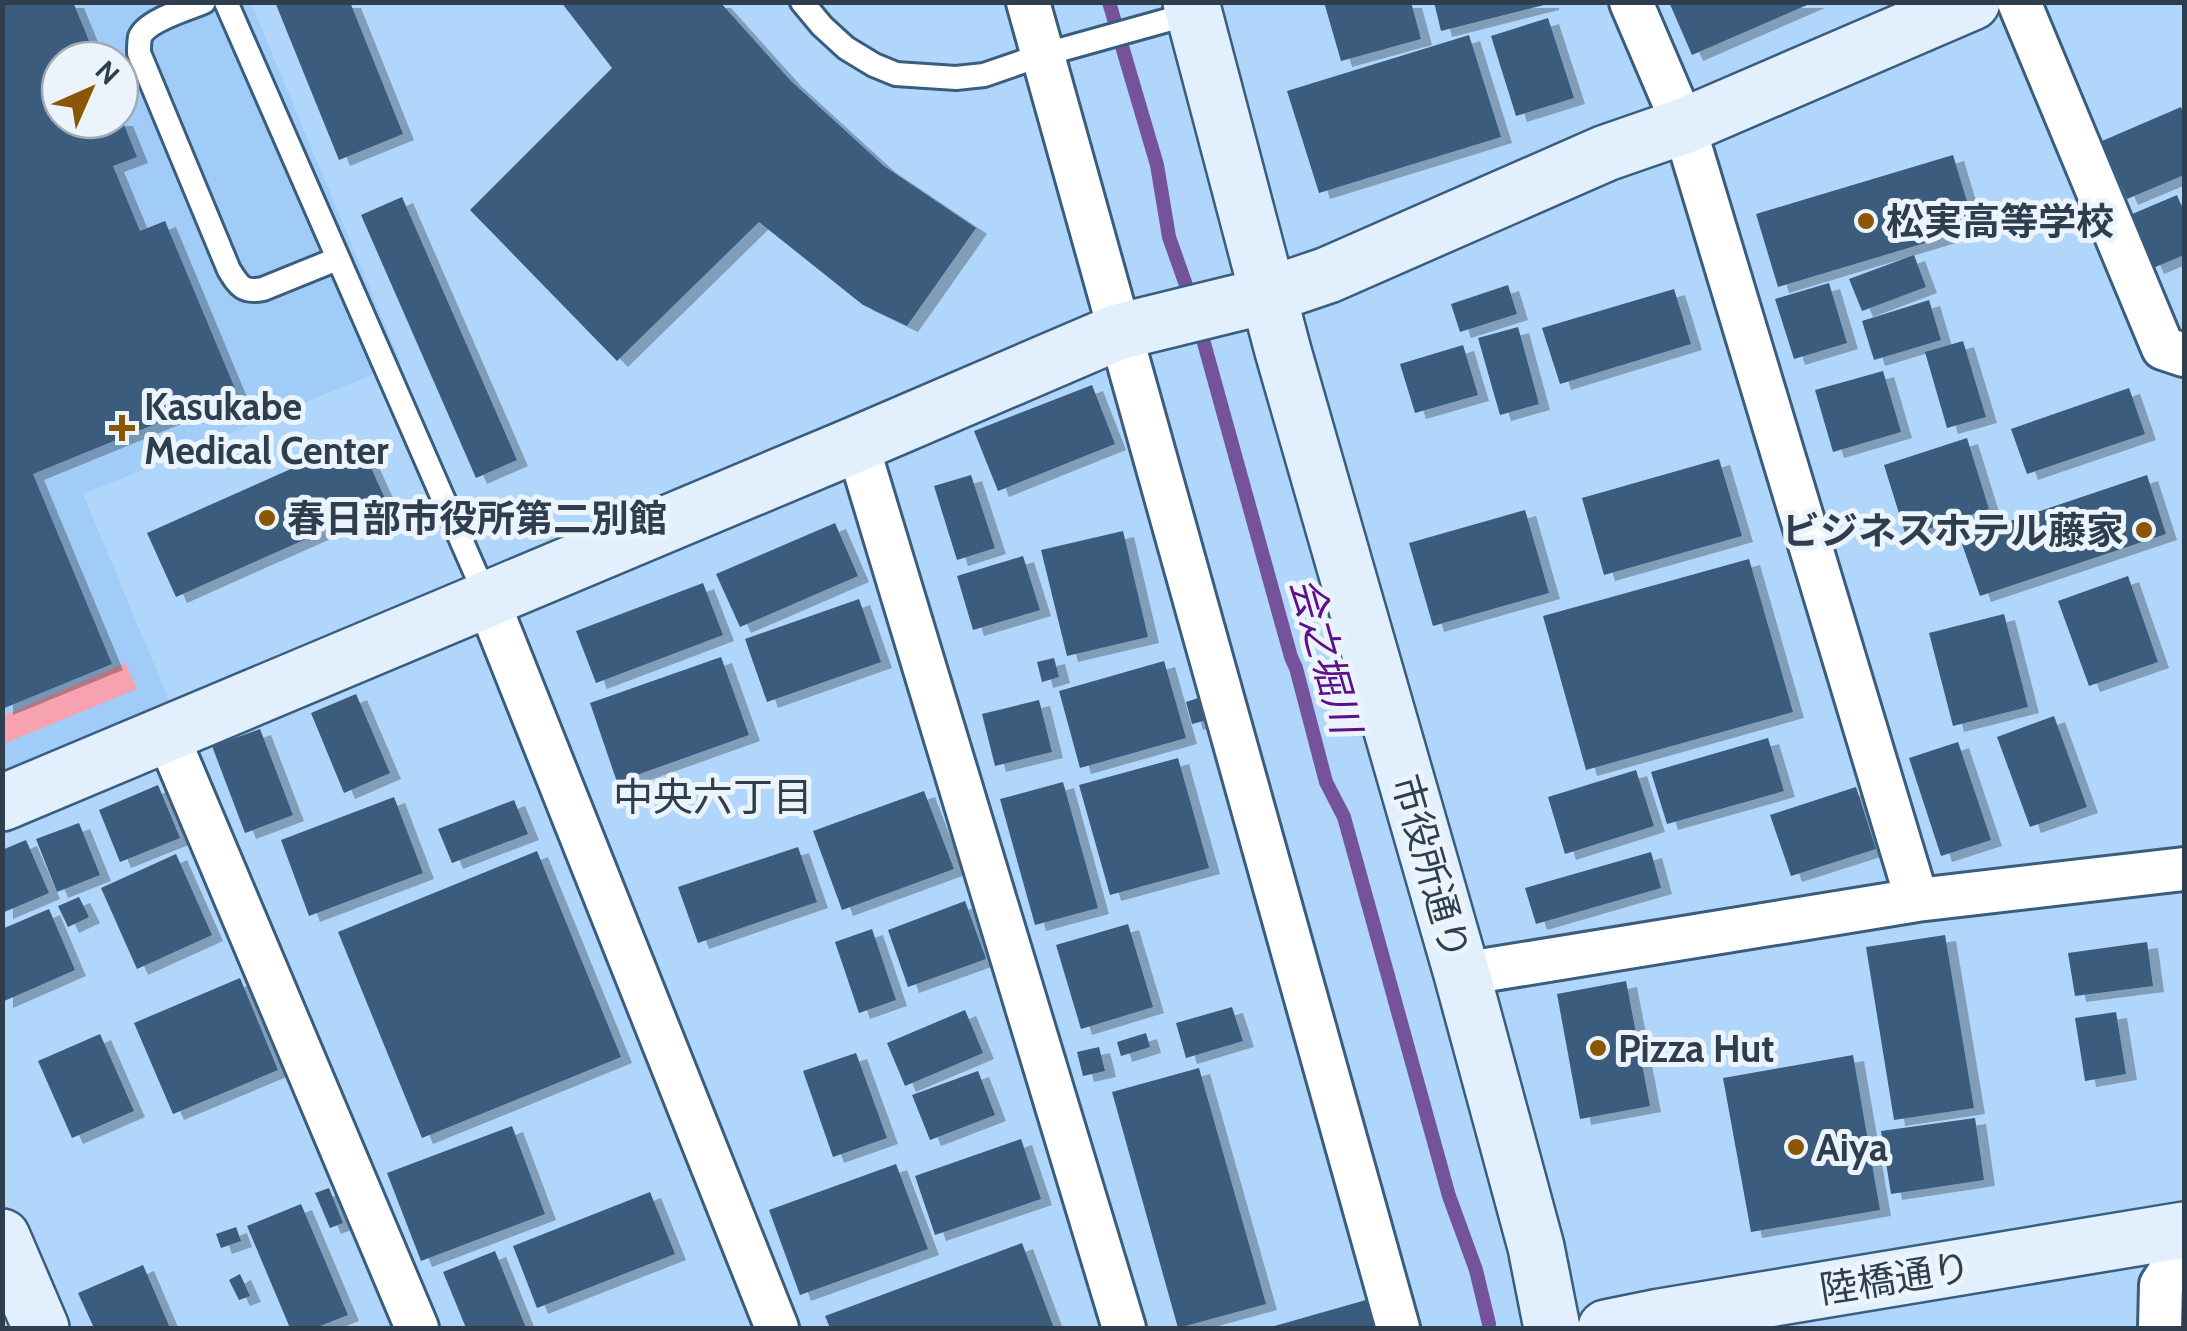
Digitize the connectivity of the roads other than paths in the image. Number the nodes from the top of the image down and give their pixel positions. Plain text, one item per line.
1 (204, 2) edge
2 (226, 2) edge
3 (802, 2) edge
4 (1028, 2) edge
5 (1630, 2) edge
6 (1972, 2) edge
7 (2019, 2) edge
8 (1180, 13) edge
9 (1042, 55) junction
10 (1684, 126) junction
11 (337, 259) junction
12 (1248, 300) junction
13 (1134, 328) junction
14 (2184, 354) edge
15 (857, 444) junction
16 (487, 599) junction
17 (167, 735) junction
18 (2, 803) edge
19 (2184, 870) edge
20 (1917, 900) junction
21 (1462, 974) junction
22 (2184, 1230) edge
23 (2, 1236) edge
24 (2184, 1250) edge
25 (41, 1328) edge
26 (418, 1328) edge
27 (777, 1328) edge
28 (1124, 1328) edge
29 (1398, 1328) edge
30 (1552, 1328) edge
31 (1606, 1328) edge
32 (2160, 1328) edge

1 - 11 lane
2 - 11 lane
3 - 9 lane
4 - 9 street
5 - 10 street
6 - 10 street
7 - 14 street
8 - 9 lane
8 - 12 street, 市役所通り
9 - 13 street
10 - 12 street
10 - 20 street
11 - 16 lane
12 - 13 street
12 - 21 street, 市役所通り
13 - 15 street
13 - 29 street
15 - 16 street
15 - 28 street
16 - 17 street
16 - 27 street
17 - 18 street
17 - 26 street
19 - 20 street
20 - 21 street
21 - 30 street, 市役所通り
22 - 31 street, 陸橋通り
23 - 25 street
24 - 32 street

